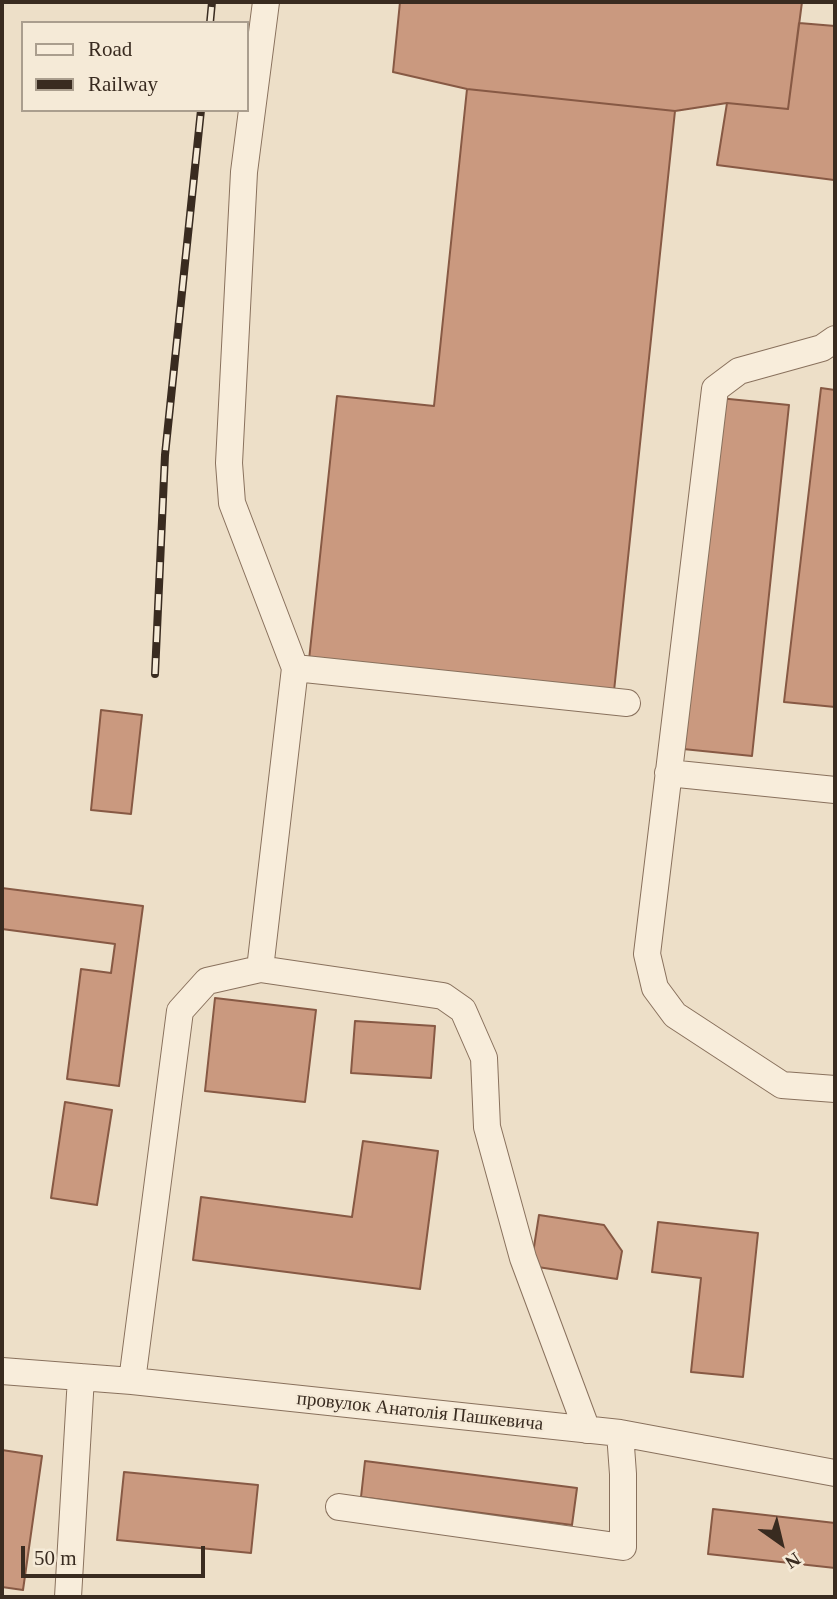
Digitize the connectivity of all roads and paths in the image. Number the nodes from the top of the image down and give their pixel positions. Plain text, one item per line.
1 (266, 2) edge
2 (835, 339) edge
3 (295, 668) junction
4 (627, 703) dead end
5 (668, 773) junction
6 (835, 790) edge
7 (260, 969) junction
8 (835, 1089) edge
9 (2, 1371) edge
10 (81, 1377) junction
11 (131, 1381) junction
12 (587, 1430) junction
13 (620, 1433) junction
14 (835, 1473) edge
15 (339, 1507) dead end
16 (68, 1597) edge

1 - 3 street
2 - 5 street
3 - 4 street
3 - 7 street
5 - 6 street
5 - 8 street
7 - 11 street
7 - 12 street
9 - 10 street, провулок Анатолія Пашкевича
10 - 11 street, провулок Анатолія Пашкевича
10 - 16 street
11 - 12 street, провулок Анатолія Пашкевича
12 - 13 street, провулок Анатолія Пашкевича
13 - 14 street, провулок Анатолія Пашкевича
13 - 15 street

